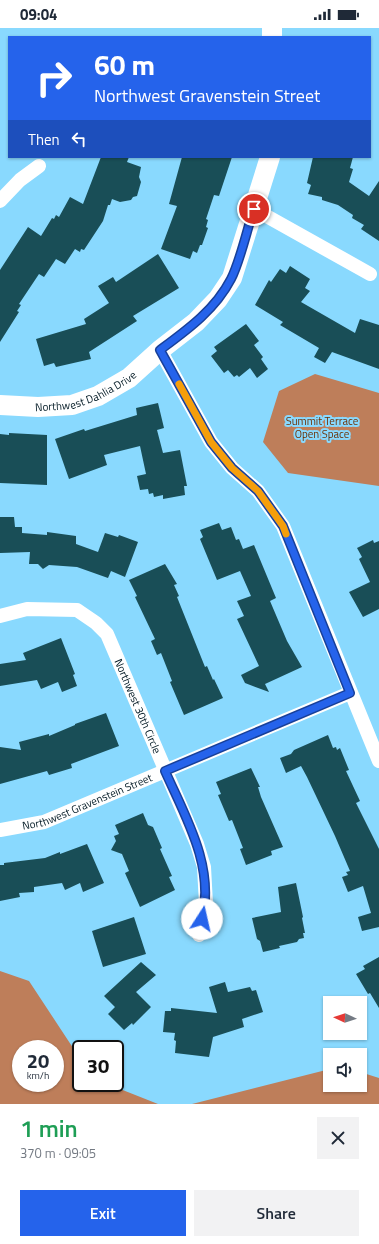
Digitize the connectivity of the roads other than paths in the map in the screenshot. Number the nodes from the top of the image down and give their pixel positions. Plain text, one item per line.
1 (270, 158) edge
2 (39, 166) dead end
3 (0, 201) edge
4 (254, 209) junction
5 (370, 274) dead end
6 (160, 350) junction
7 (0, 405) edge
8 (0, 616) edge
9 (350, 693) junction
10 (379, 761) edge
11 (165, 771) junction
12 (0, 830) edge
13 (199, 935) dead end

1 - 4 street, Northwest Dahlia Drive
2 - 3 street
4 - 5 street
4 - 6 street, Northwest Dahlia Drive
6 - 7 street, Northwest Dahlia Drive
6 - 9 street
8 - 11 street, Northwest 30th Circle
9 - 10 street
9 - 11 street, Northwest Gravenstein Street
11 - 12 street, Northwest Gravenstein Street
11 - 13 street, Northwest 30th Circle

